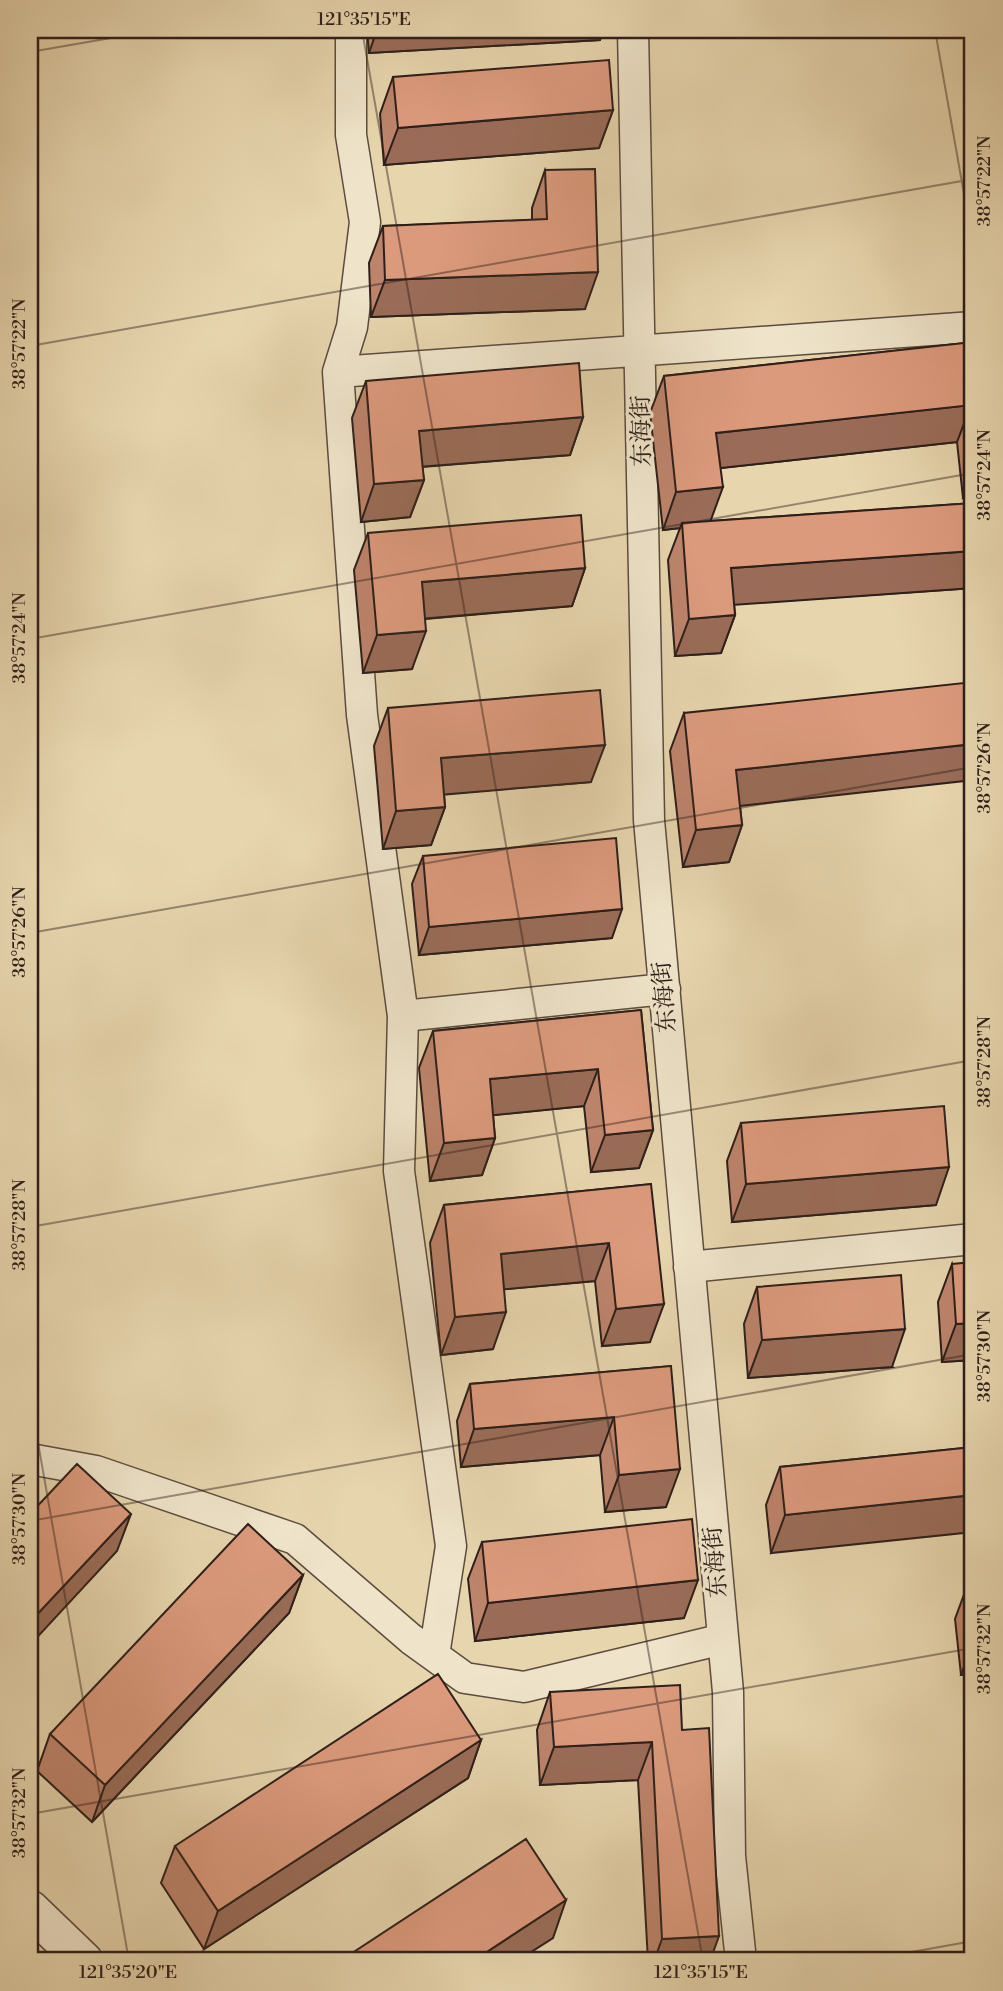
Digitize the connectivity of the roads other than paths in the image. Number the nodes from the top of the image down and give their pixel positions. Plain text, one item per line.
1 (351, 30) edge
2 (633, 30) edge
3 (973, 327) edge
4 (640, 350) junction
5 (338, 372) junction
6 (665, 989) junction
7 (403, 1016) junction
8 (973, 1239) edge
9 (690, 1267) junction
10 (30, 1459) edge
11 (723, 1639) junction
12 (434, 1655) junction
13 (30, 1909) edge
14 (84, 1961) edge
15 (741, 1961) edge

1 - 5 street
2 - 4 street, 东海街
3 - 4 street
4 - 5 street
4 - 6 street, 东海街
5 - 7 street
6 - 7 street
6 - 9 street, 东海街
7 - 12 street
8 - 9 street
9 - 11 street, 东海街
10 - 12 street
11 - 12 street
11 - 15 street, 东海街
13 - 14 street

